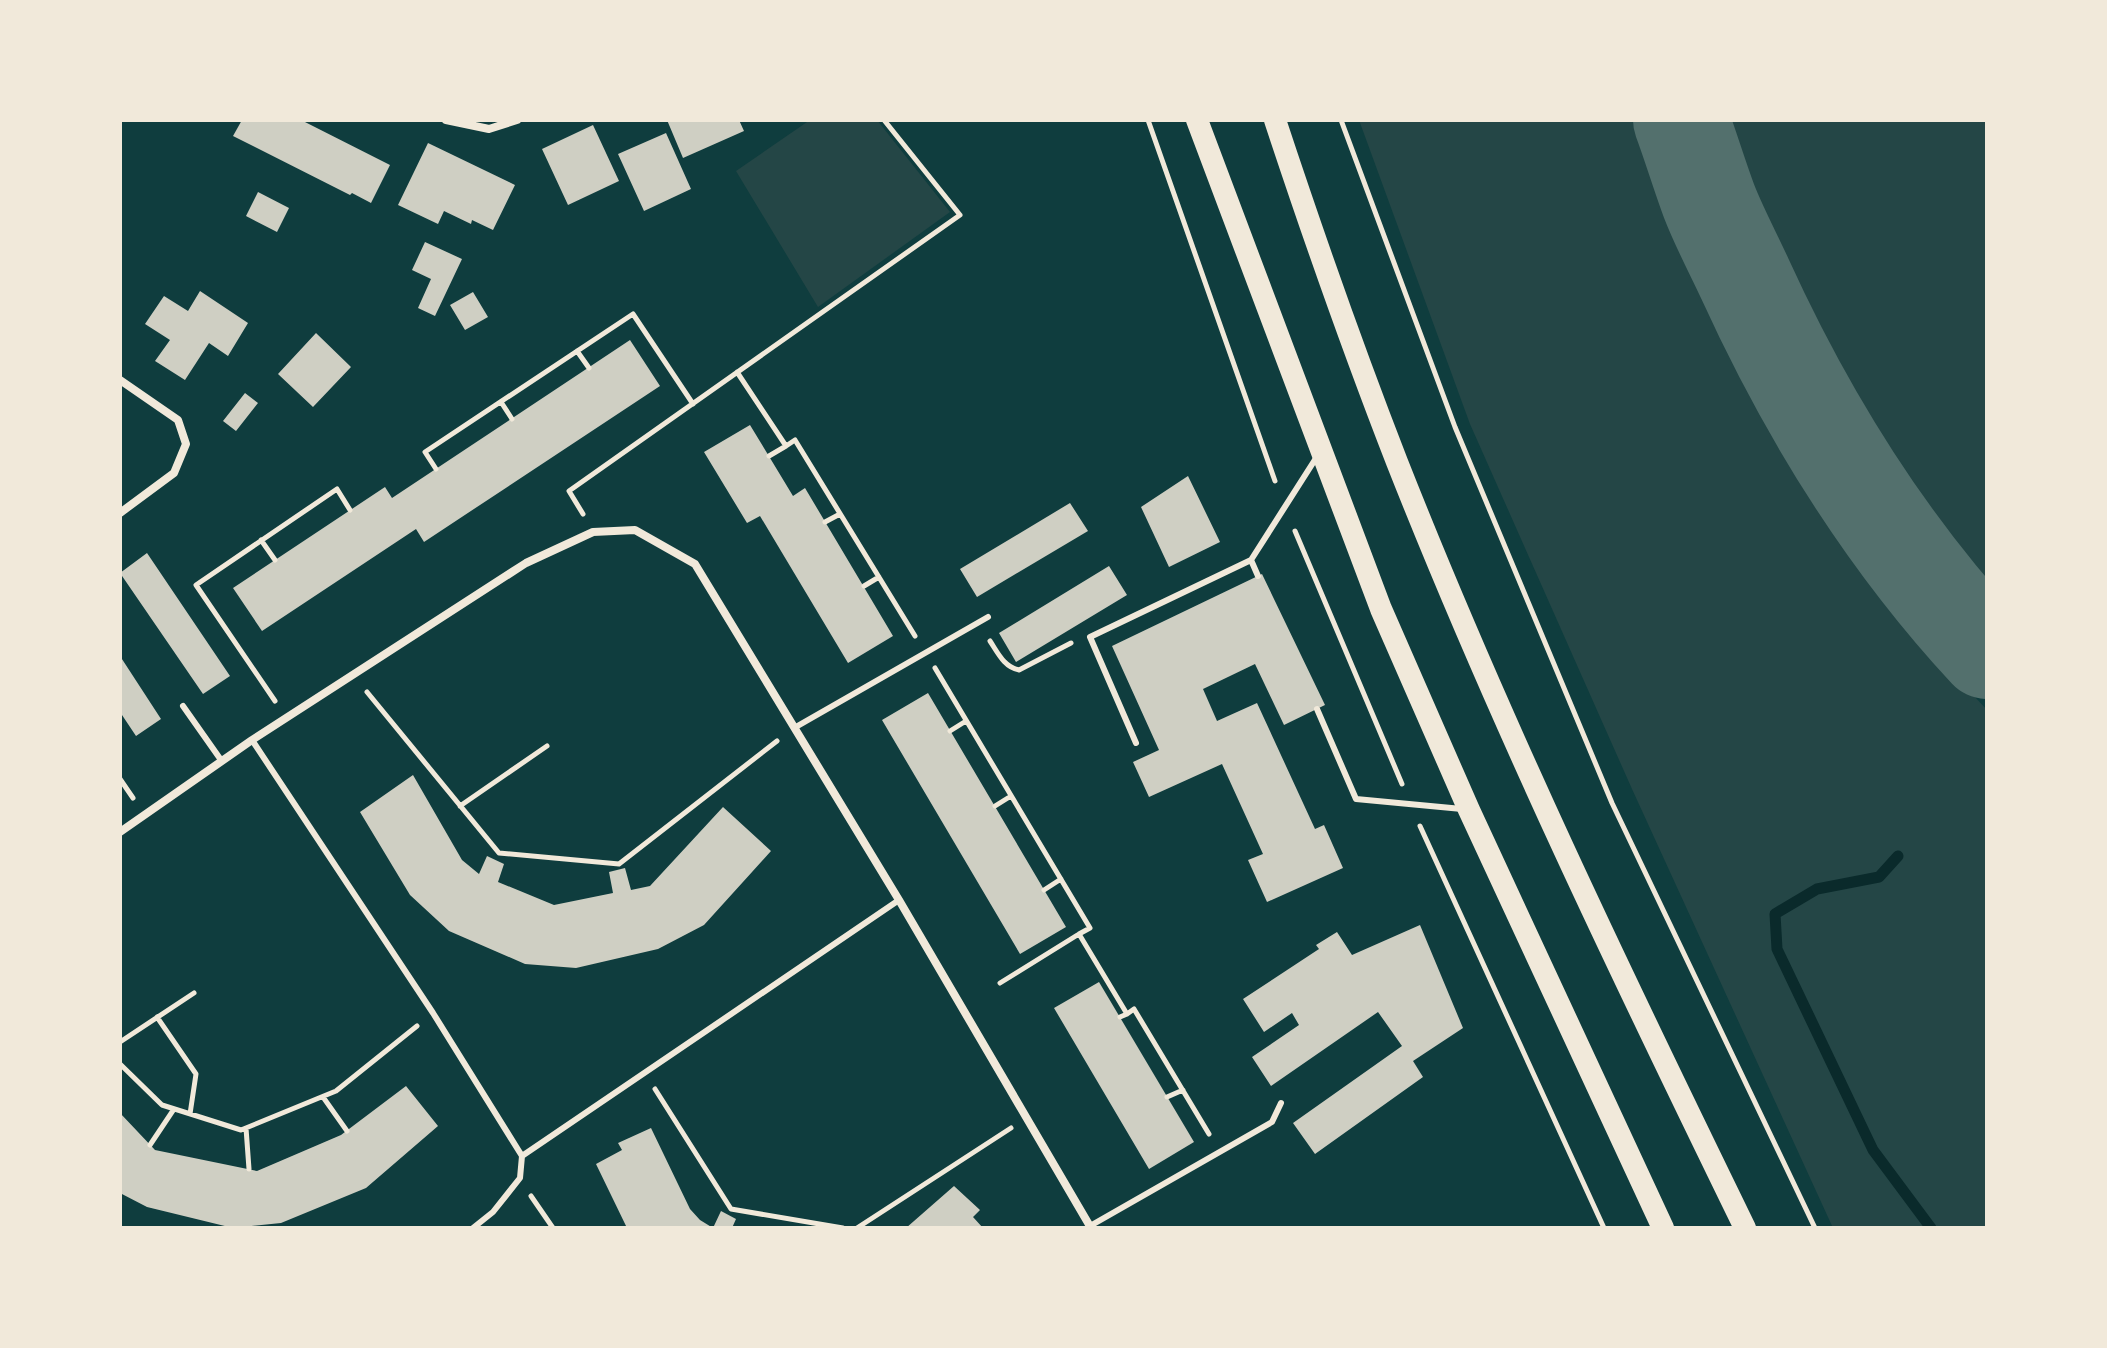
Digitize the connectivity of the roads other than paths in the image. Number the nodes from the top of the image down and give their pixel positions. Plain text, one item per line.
1 (446, 120) edge
2 (517, 120) edge
3 (1275, 120) edge
4 (1201, 127) edge
5 (120, 380) edge
6 (1320, 452) junction
7 (120, 513) edge
8 (1251, 560) junction
9 (1258, 576) dead end
10 (988, 617) dead end
11 (183, 706) dead end
12 (1317, 709) dead end
13 (794, 728) junction
14 (252, 740) junction
15 (1136, 743) dead end
16 (221, 760) junction
17 (1469, 810) junction
18 (120, 832) edge
19 (899, 900) junction
20 (1281, 1103) dead end
21 (522, 1156) junction
22 (484, 1224) edge
23 (1090, 1227) edge
24 (473, 1228) edge
25 (1663, 1228) edge
26 (1745, 1228) edge

1 - 2 street
3 - 26 highway
4 - 6 highway
5 - 7 street
6 - 8 lane
6 - 17 highway
8 - 9 lane
8 - 15 lane
10 - 13 lane
11 - 16 lane
12 - 17 lane
13 - 14 street
13 - 19 street
14 - 16 street
14 - 21 lane
16 - 18 street
17 - 25 highway
19 - 21 lane
19 - 23 street
20 - 23 lane
21 - 22 lane
22 - 24 lane

